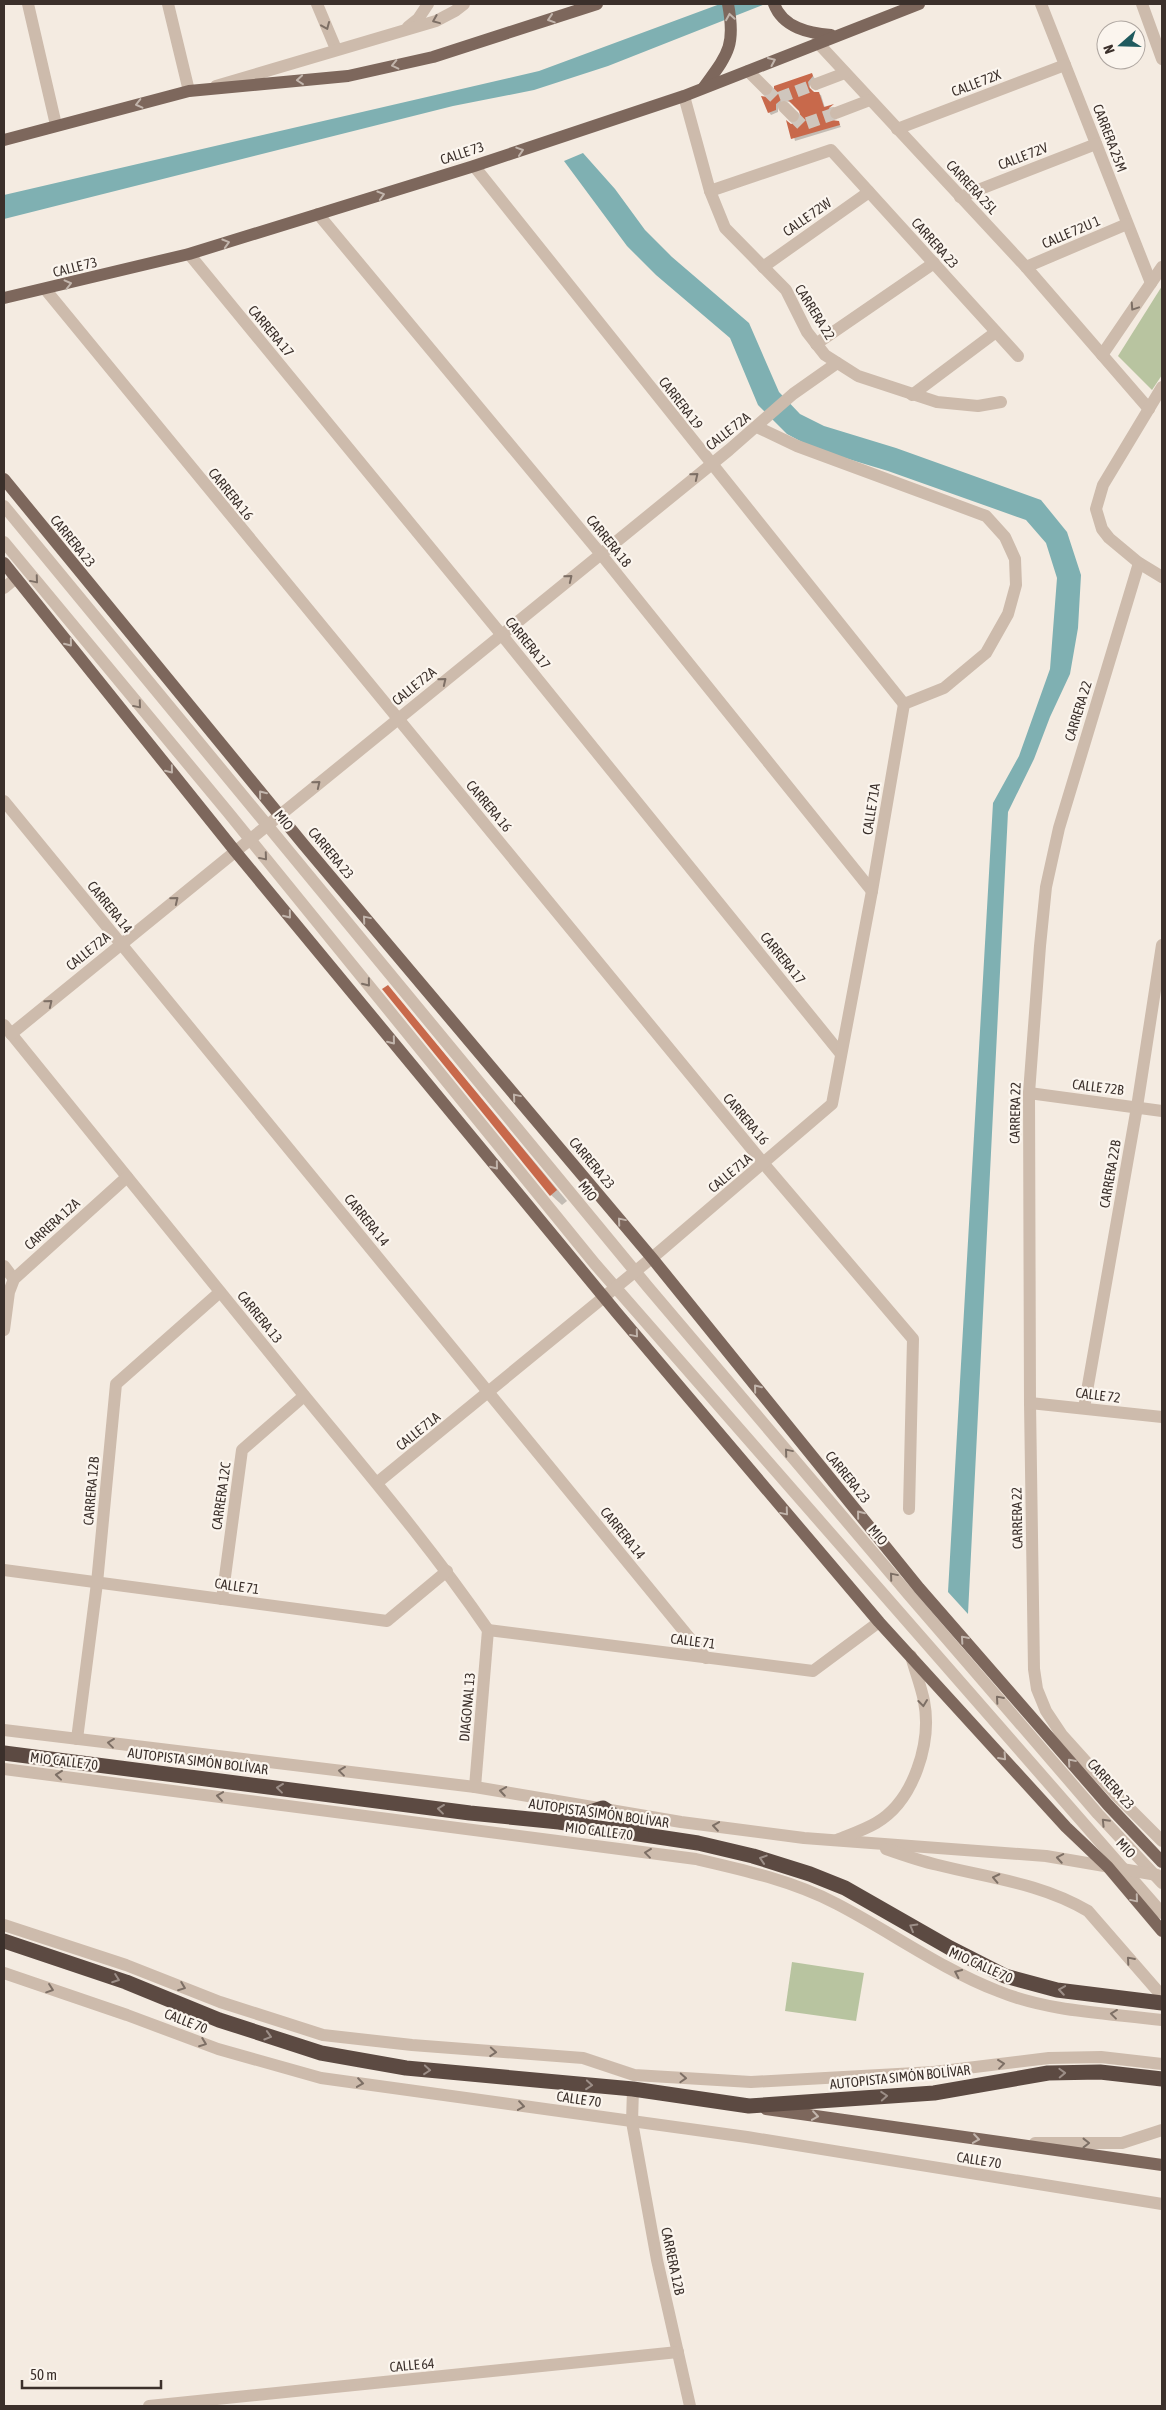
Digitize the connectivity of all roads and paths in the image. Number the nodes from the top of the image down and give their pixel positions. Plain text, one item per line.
1 (28, 4) edge
2 (168, 4) edge
3 (317, 4) edge
4 (428, 4) edge
5 (464, 4) edge
6 (597, 4) edge
7 (728, 4) edge
8 (774, 4) edge
9 (919, 4) edge
10 (1042, 4) edge
11 (1142, 4) edge
12 (406, 29) junction
13 (813, 38) junction
14 (336, 49) junction
15 (1162, 59) edge
16 (1066, 65) junction
17 (748, 71) junction
18 (845, 73) junction
19 (816, 84) tunnel mouth
20 (704, 87) junction
21 (766, 89) tunnel mouth
22 (196, 90) junction
23 (684, 96) junction
24 (870, 100) junction
25 (784, 107) dead end
26 (836, 113) tunnel mouth
27 (793, 116) tunnel mouth
28 (56, 126) junction
29 (898, 129) junction
30 (4, 140) edge
31 (1096, 144) junction
32 (474, 166) junction
33 (710, 191) junction
34 (869, 192) junction
35 (960, 197) junction
36 (318, 214) junction
37 (1128, 224) junction
38 (189, 254) junction
39 (934, 263) junction
40 (763, 266) junction
41 (1026, 267) junction
42 (1162, 267) edge
43 (1151, 283) junction
44 (45, 289) junction
45 (4, 298) edge
46 (996, 332) junction
47 (816, 344) junction
48 (1102, 355) junction
49 (1018, 356) dead end
50 (836, 363) junction
51 (1162, 388) edge
52 (912, 395) junction
53 (1002, 402) dead end
54 (1150, 409) junction
55 (760, 424) junction
56 (710, 464) junction
57 (4, 478) edge
58 (4, 506) edge
59 (4, 542) edge
60 (600, 554) junction
61 (4, 562) edge
62 (1139, 563) junction
63 (1162, 577) edge
64 (16, 578) junction
65 (4, 588) edge
66 (502, 634) junction
67 (904, 704) junction
68 (397, 719) junction
69 (4, 801) edge
70 (280, 815) junction
71 (268, 824) junction
72 (250, 839) junction
73 (235, 851) junction
74 (872, 891) junction
75 (121, 944) junction
76 (1162, 945) edge
77 (7, 1029) edge
78 (841, 1054) junction
79 (1029, 1093) junction
80 (1137, 1107) junction
81 (1162, 1111) edge
82 (764, 1164) junction
83 (127, 1177) junction
84 (652, 1258) junction
85 (4, 1266) edge
86 (636, 1271) junction
87 (14, 1279) junction
88 (615, 1288) junction
89 (7, 1292) edge
90 (220, 1292) junction
91 (603, 1297) junction
92 (4, 1330) edge
93 (489, 1393) junction
94 (304, 1396) junction
95 (1030, 1403) junction
96 (1084, 1408) junction
97 (1162, 1418) edge
98 (378, 1482) junction
99 (909, 1510) dead end
100 (4, 1570) edge
101 (448, 1571) junction
102 (97, 1583) junction
103 (222, 1599) junction
104 (879, 1622) junction
105 (488, 1630) junction
106 (911, 1656) junction
107 (706, 1658) junction
108 (4, 1730) edge
109 (77, 1739) junction
110 (4, 1753) edge
111 (4, 1769) edge
112 (475, 1787) junction
113 (603, 1808) junction
114 (559, 1822) junction
115 (645, 1836) junction
116 (833, 1842) junction
117 (1162, 1842) edge
118 (868, 1844) junction
119 (1162, 1862) edge
120 (1108, 1867) junction
121 (1125, 1869) junction
122 (1160, 1878) edge
123 (1162, 1913) edge
124 (4, 1925) edge
125 (1162, 1931) edge
126 (4, 1941) edge
127 (4, 1973) edge
128 (1162, 1996) edge
129 (1162, 2003) edge
130 (1162, 2020) edge
131 (1162, 2064) edge
132 (1162, 2079) edge
133 (634, 2089) junction
134 (750, 2106) junction
135 (632, 2122) junction
136 (1162, 2130) edge
137 (1003, 2143) junction
138 (1162, 2165) edge
139 (1162, 2204) edge
140 (678, 2352) junction
141 (149, 2406) edge
142 (690, 2406) edge

1 - 28 street
2 - 22 street
3 -> 14 street
4 - 12 street
5 -> 12 street
6 -> 22 main road
20 -> 7 main road
8 - 13 main road
9 - 13 main road, CALLE 73
10 - 16 street, CARRERA 25M
11 - 15 street
12 - 14 street
17 -> 13 main road, CALLE 73
13 - 18 street, CARRERA 25L
14 - 22 street
16 - 29 street, CALLE 72X
16 - 31 street, CARRERA 25M
17 - 20 main road, CALLE 73
17 - 21 street
18 - 19 street
18 - 24 street, CARRERA 25L
20 - 23 main road, CALLE 73
22 -> 28 main road
32 -> 23 main road, CALLE 73
23 - 33 street, CARRERA 22
24 - 26 street
24 - 29 street, CARRERA 25L
25 - 27 street
28 - 30 main road
29 - 35 street, CARRERA 25L
31 - 35 street, CALLE 72V
31 - 37 street, CARRERA 25M
36 -> 32 main road, CALLE 73
32 - 56 street, CARRERA 19
33 - 34 street, CARRERA 23
33 - 40 street, CARRERA 22
34 - 39 street, CARRERA 23
34 - 40 street, CALLE 72W
35 - 41 street, CARRERA 25L
38 -> 36 main road, CALLE 73
36 - 60 street, CARRERA 18
37 - 41 street, CALLE 72U 1
37 - 43 street, CARRERA 25M
44 -> 38 main road, CALLE 73
38 - 66 street, CARRERA 17
39 - 46 street, CARRERA 23
39 - 47 street
40 - 47 street, CARRERA 22
41 - 48 street, CARRERA 25L
42 - 43 street
43 -> 48 street
44 - 45 main road, CALLE 73
44 - 68 street, CARRERA 16
46 - 49 street, CARRERA 23
46 - 52 street
47 - 50 street, CARRERA 22
48 - 54 street, CARRERA 25L
50 - 52 street, CARRERA 22
50 - 55 street, CALLE 72A
51 - 54 street
52 - 53 street, CARRERA 22
54 - 62 street
55 - 56 street, CALLE 72A
55 - 67 street
60 -> 56 street, CALLE 72A
56 - 67 street, CARRERA 19
70 -> 57 main road, CARRERA 23
58 - 71 street, MIO
59 -> 72 street, MIO
66 -> 60 street, CALLE 72A
60 - 74 street, CARRERA 18
61 - 64 main road
62 - 63 street
62 - 79 street, CARRERA 22
64 - 65 street
64 -> 73 main road
68 -> 66 street, CALLE 72A
66 - 78 street, CARRERA 17
67 - 74 street, CALLE 71A
70 -> 68 street, CALLE 72A
68 - 82 street, CARRERA 16
69 - 75 street, CARRERA 14
70 - 71 street, CALLE 72A
84 -> 70 main road, CARRERA 23
71 - 72 street, CALLE 72A
71 - 86 street, MIO
72 - 73 street, CALLE 72A
72 -> 88 street, MIO
75 -> 73 street, CALLE 72A
73 -> 91 main road
74 - 78 street, CALLE 71A
77 -> 75 street, CALLE 72A
75 - 93 street, CARRERA 14
76 - 80 street, CARRERA 22B
77 - 83 street, CARRERA 13
78 - 82 street, CALLE 71A
79 - 80 street, CALLE 72B
79 - 95 street, CARRERA 22
80 - 81 street, CALLE 72B
80 - 96 street, CARRERA 22B
82 - 84 street, CALLE 71A
82 - 99 street, CARRERA 16
83 - 87 street, CARRERA 12A
83 - 90 street, CARRERA 13
84 - 86 street, CALLE 71A
119 -> 84 main road, CARRERA 23
85 - 87 street
86 - 88 street, CALLE 71A
122 -> 86 street, MIO
87 - 89 street
88 - 91 street, CALLE 71A
88 - 121 street, MIO
89 - 92 street
90 - 94 street, CARRERA 13
90 - 102 street, CARRERA 12B
91 - 93 street, CALLE 71A
91 -> 104 main road
93 - 98 street, CALLE 71A
93 - 107 street, CARRERA 14
94 - 98 street, CARRERA 13
94 - 103 street, CARRERA 12C
95 - 96 street, CALLE 72
95 - 117 street, CARRERA 22
96 - 97 street, CALLE 72
98 - 101 street, CARRERA 13
100 - 102 street, CALLE 71
101 - 103 street, CALLE 71
101 - 105 street, CARRERA 13
102 - 103 street, CALLE 71
102 - 109 street, CARRERA 12B
104 - 106 main road
104 - 107 street, CALLE 71
105 - 107 street, CALLE 71
105 - 112 street, DIAGONAL 13
106 -> 116 street
106 -> 120 main road
108 - 109 street
112 -> 109 street
114 -> 110 highway, AUTOPISTA SIMÓN BOLÍVAR
130 -> 111 street, MIO CALLE 70
113 -> 112 street
113 - 114 highway
113 - 115 highway
116 -> 113 street
114 - 115 highway, AUTOPISTA SIMÓN BOLÍVAR
129 -> 115 highway, AUTOPISTA SIMÓN BOLÍVAR
116 - 118 street
120 -> 118 street
128 -> 118 street
120 - 121 street
120 -> 125 main road
121 - 122 street
121 - 123 street, MIO
124 -> 131 street
126 -> 133 highway, AUTOPISTA SIMÓN BOLÍVAR
127 -> 135 street, CALLE 70
134 -> 132 highway, AUTOPISTA SIMÓN BOLÍVAR
133 - 134 highway, AUTOPISTA SIMÓN BOLÍVAR
133 - 135 street, CARRERA 12B
134 -> 137 main road
135 - 139 street, CALLE 70
135 - 140 street, CARRERA 12B
137 -> 136 street
137 - 138 main road
140 - 141 street, CALLE 64
140 - 142 street, CARRERA 12B

